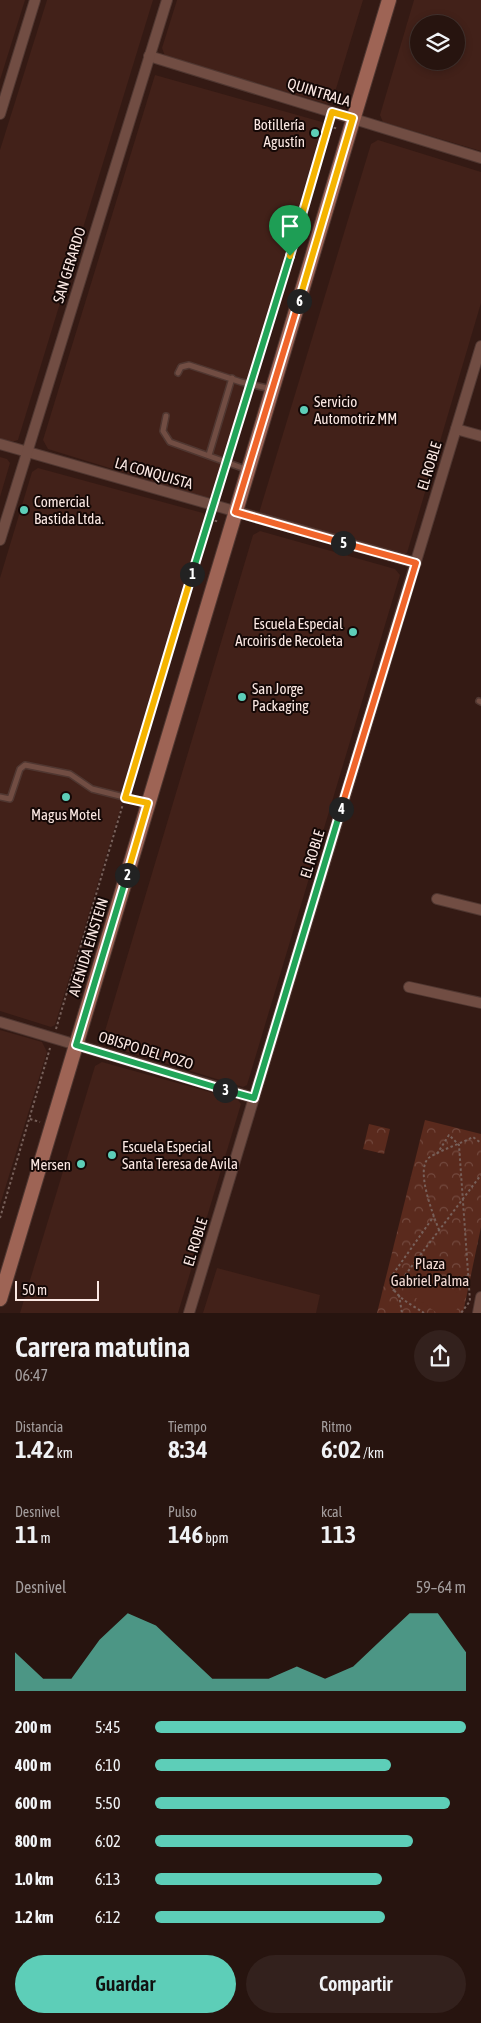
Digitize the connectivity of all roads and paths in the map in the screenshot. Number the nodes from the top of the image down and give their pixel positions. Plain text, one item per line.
1 (35, 0) edge
2 (167, 0) edge
3 (389, 0) edge
4 (149, 56) junction
5 (332, 112) junction
6 (0, 114) edge
7 (353, 118) junction
8 (481, 158) edge
9 (481, 346) edge
10 (178, 373) dead end
11 (232, 378) junction
12 (251, 385) junction
13 (272, 389) junction
14 (166, 416) dead end
15 (456, 429) junction
16 (481, 436) edge
17 (0, 444) edge
18 (27, 452) junction
19 (209, 455) junction
20 (226, 464) junction
21 (248, 470) junction
22 (214, 505) junction
23 (235, 512) junction
24 (0, 540) edge
25 (416, 563) junction
26 (0, 797) edge
27 (125, 798) junction
28 (148, 803) junction
29 (437, 899) dead end
30 (481, 910) edge
31 (409, 987) dead end
32 (481, 1003) edge
33 (0, 1022) edge
34 (53, 1038) junction
35 (76, 1045) junction
36 (254, 1098) junction
37 (481, 1143) edge
38 (459, 1145) junction
39 (437, 1154) junction
40 (481, 1175) edge
41 (462, 1199) junction
42 (434, 1216) junction
43 (0, 1218) edge
44 (439, 1230) junction
45 (393, 1291) junction
46 (400, 1295) junction
47 (481, 1297) edge
48 (0, 1300) edge
49 (189, 1313) edge
50 (402, 1313) edge
51 (424, 1313) edge
52 (461, 1313) edge
53 (478, 1313) edge

1 - 6 street
2 - 4 street, SAN GERARDO
3 - 7 main road, AVENIDA EINSTEIN
4 - 5 street, QUINTRALA
4 - 18 street, SAN GERARDO
5 - 7 street, QUINTRALA
5 - 12 path
7 - 8 street, QUINTRALA
7 - 13 main road, AVENIDA EINSTEIN
9 - 15 street, EL ROBLE
10 - 11 lane
11 - 12 lane
11 - 19 lane
12 - 13 lane
12 - 20 path
13 - 21 main road, AVENIDA EINSTEIN
14 - 19 lane
15 - 16 street
15 - 25 street, EL ROBLE
17 - 18 street, LA CONQUISTA
18 - 22 street, LA CONQUISTA
18 - 24 street, SAN GERARDO
19 - 20 lane
20 - 21 lane
20 - 22 path
21 - 23 main road, AVENIDA EINSTEIN
22 - 23 street, LA CONQUISTA
22 - 27 path
23 - 25 street, LA CONQUISTA
23 - 28 main road, AVENIDA EINSTEIN
25 - 36 street, EL ROBLE
26 - 27 lane
27 - 28 lane
27 - 34 path
28 - 35 main road, AVENIDA EINSTEIN
29 - 30 street
31 - 32 street
33 - 34 street, OBISPO DEL POZO
34 - 35 street, OBISPO DEL POZO
34 - 43 path
35 - 36 street, OBISPO DEL POZO
35 - 48 main road, AVENIDA EINSTEIN
36 - 49 street, EL ROBLE
37 - 38 path
38 - 39 path
38 - 39 path
38 - 41 path
39 - 42 path
40 - 41 path
41 - 44 path
41 - 52 path
42 - 44 path
42 - 45 path
44 - 45 path
45 - 46 path
46 - 50 path
46 - 51 path
47 - 53 street

